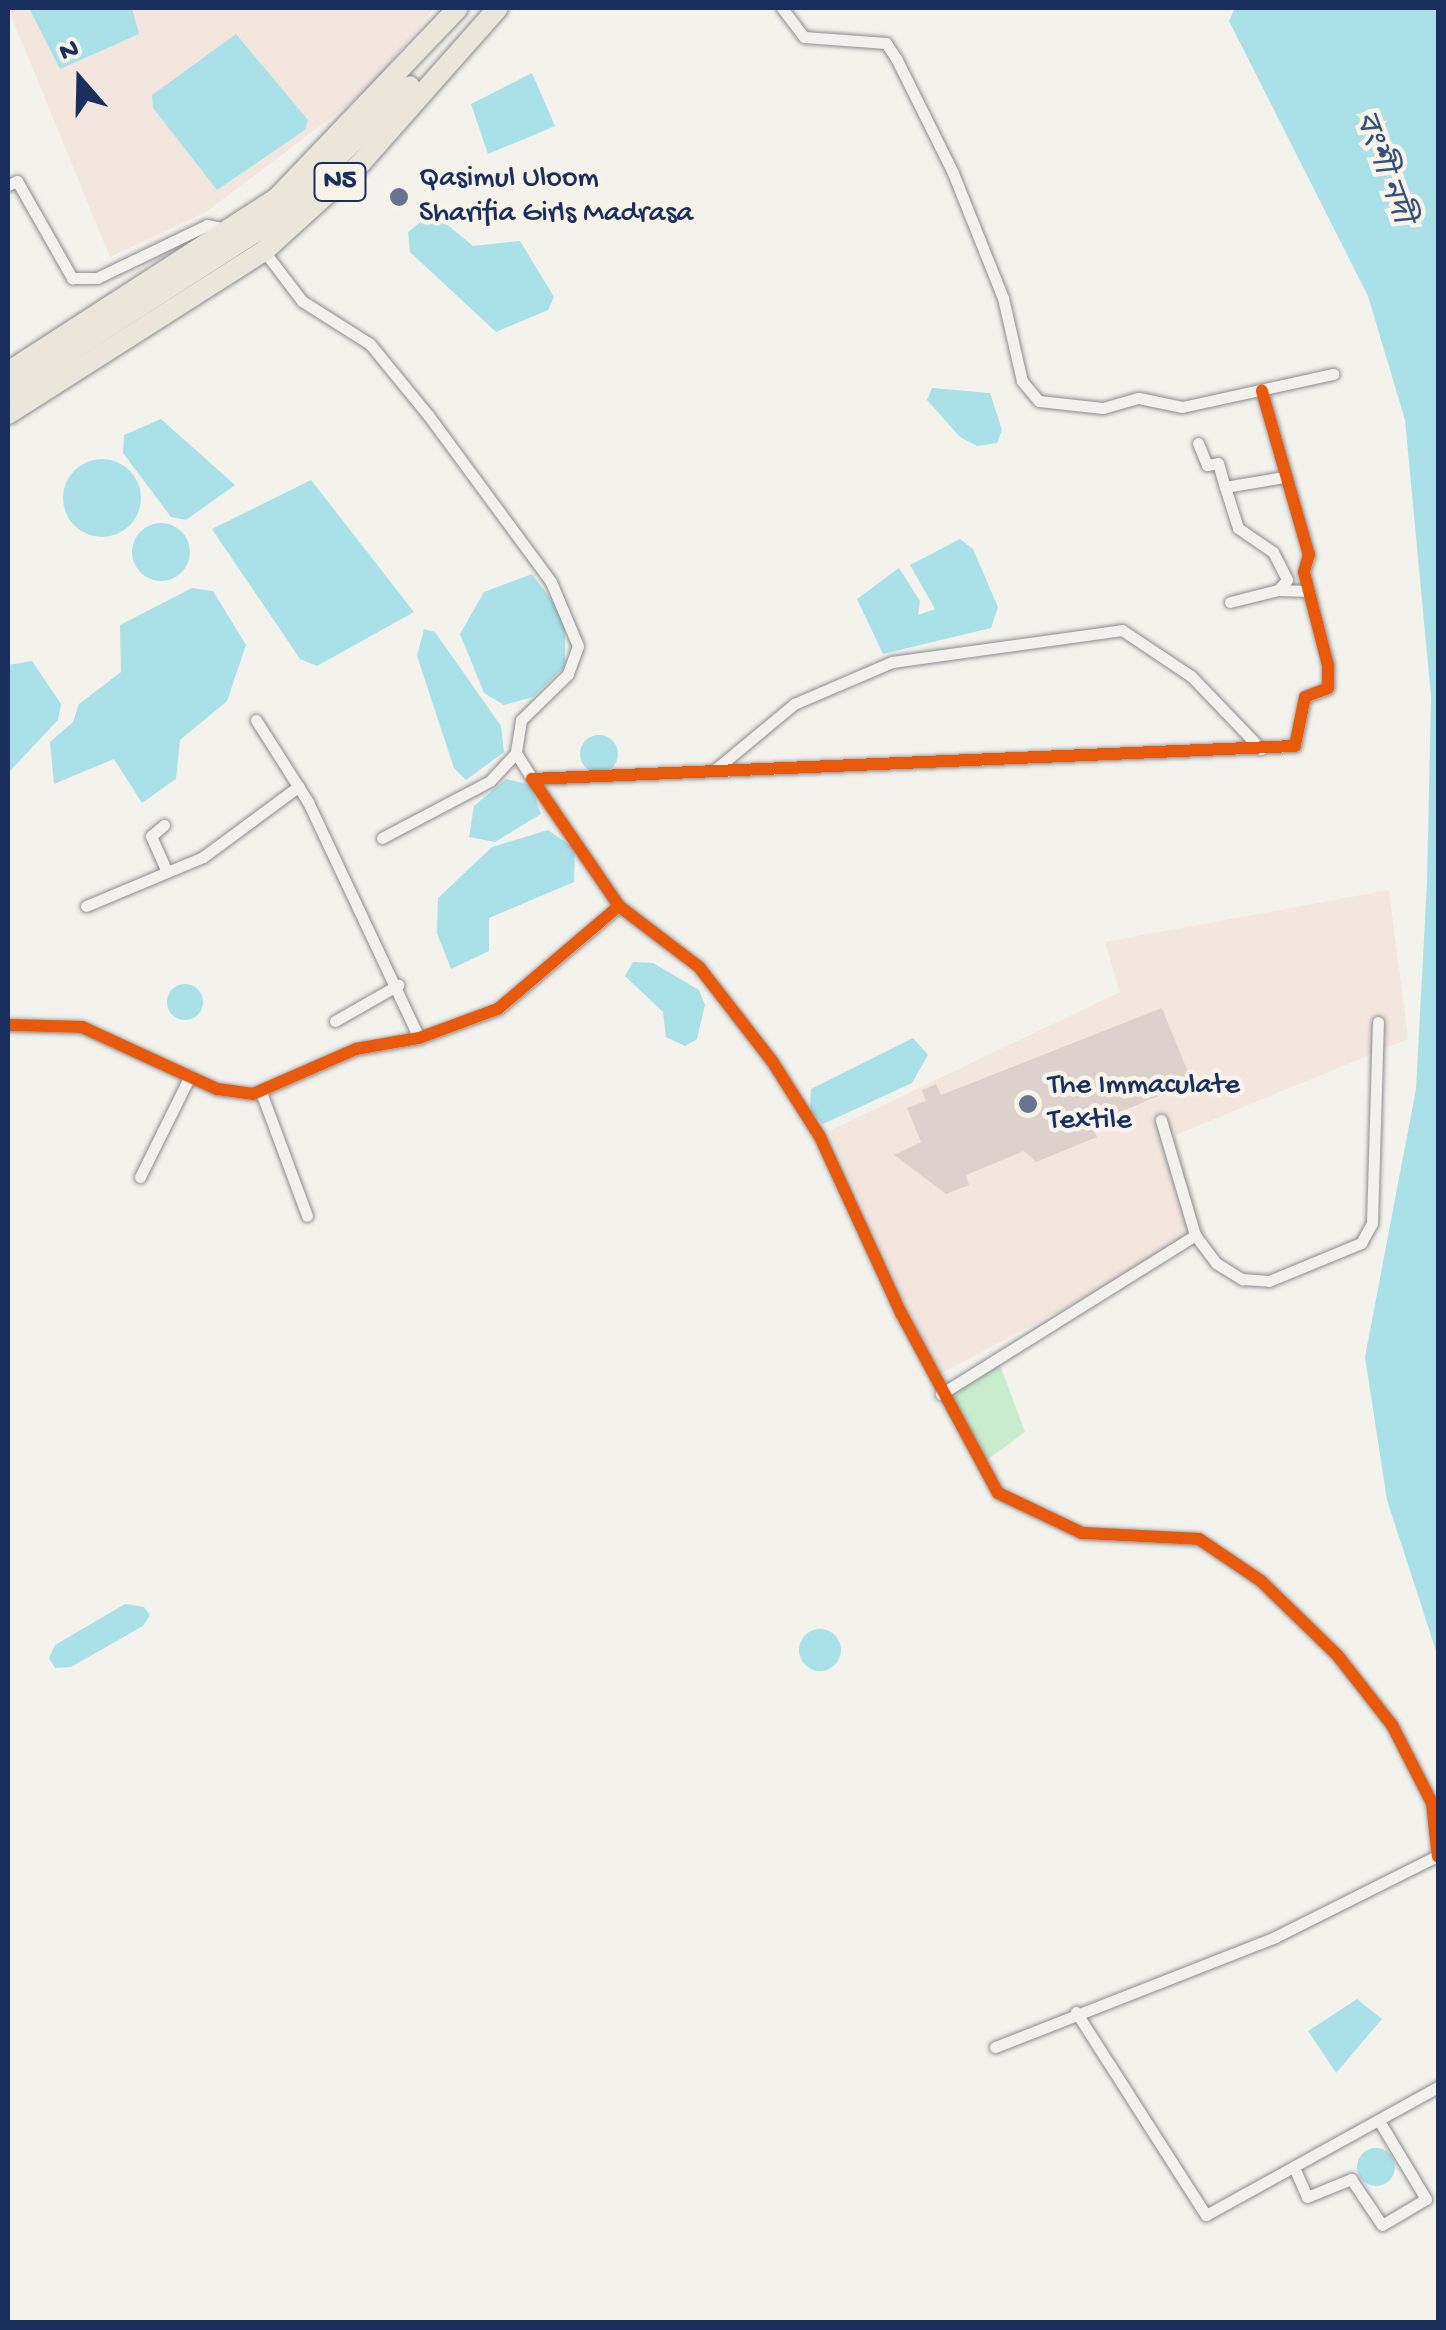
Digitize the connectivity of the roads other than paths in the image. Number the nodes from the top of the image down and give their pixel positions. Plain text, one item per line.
1 (458, 8) edge
2 (480, 8) edge
3 (498, 8) edge
4 (782, 8) edge
5 (8, 185) edge
6 (235, 230) junction
7 (264, 252) junction
8 (169, 281) junction
9 (78, 334) junction
10 (8, 372) edge
11 (1334, 374) dead end
12 (8, 391) edge
13 (1262, 391) junction
14 (8, 414) edge
15 (1198, 442) dead end
16 (1284, 478) junction
17 (1225, 487) junction
18 (1278, 590) junction
19 (1309, 591) junction
20 (1230, 602) dead end
21 (256, 720) dead end
22 (1261, 748) junction
23 (516, 753) junction
24 (717, 768) junction
25 (532, 779) junction
26 (298, 786) junction
27 (164, 824) dead end
28 (382, 838) dead end
29 (166, 870) junction
30 (86, 906) dead end
31 (620, 906) junction
32 (398, 985) junction
33 (334, 1020) dead end
34 (1378, 1022) dead end
35 (8, 1024) edge
36 (420, 1038) junction
37 (190, 1076) junction
38 (261, 1092) junction
39 (1161, 1120) dead end
40 (140, 1177) dead end
41 (308, 1216) dead end
42 (1195, 1234) junction
43 (941, 1394) junction
44 (1438, 1856) edge
45 (1076, 2012) junction
46 (994, 2048) dead end
47 (1438, 2087) edge
48 (1381, 2124) junction
49 (1296, 2172) junction

1 - 6 highway, N5
2 - 8 highway, N5
3 - 7 highway, N5
4 - 13 street
5 - 6 street
6 - 8 highway, N5
7 - 14 highway, N5
7 - 23 street
8 - 9 highway, N5
9 - 10 highway, N5
9 - 12 highway, N5
11 - 13 street
13 - 16 street
15 - 17 street
16 - 17 street
16 - 19 street
17 - 18 street
18 - 19 street
18 - 20 street
19 - 22 street
21 - 26 street
22 - 24 street
22 - 24 street
23 - 25 street
23 - 28 street
24 - 25 street
25 - 31 street
26 - 29 street
26 - 32 street
27 - 29 street
29 - 30 street
31 - 36 street
31 - 43 street
32 - 33 street
32 - 36 street
34 - 42 street
35 - 37 street
36 - 38 street
37 - 38 street
37 - 40 street
38 - 41 street
39 - 42 street
42 - 43 street
43 - 44 street
44 - 45 street
45 - 46 street
45 - 49 street
47 - 48 street
48 - 49 street
48 - 49 street

